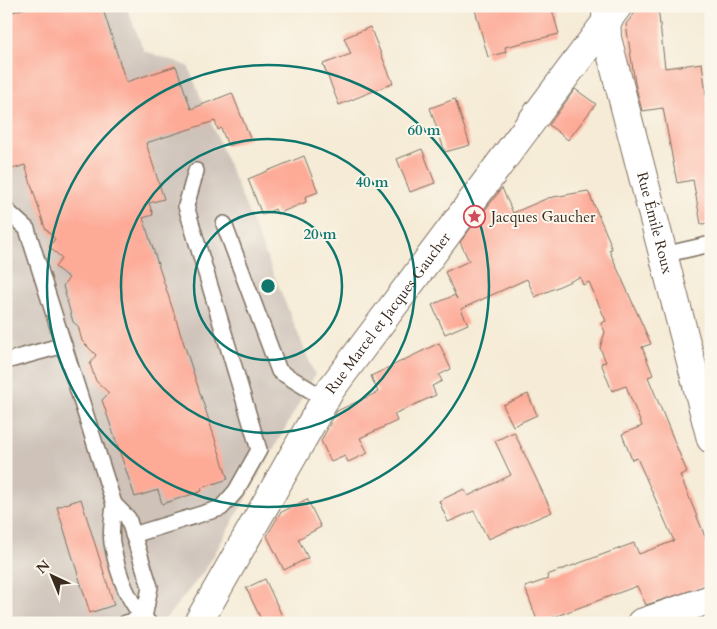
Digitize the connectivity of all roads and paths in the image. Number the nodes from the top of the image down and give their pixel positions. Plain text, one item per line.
1 (610, 11) edge
2 (196, 171) dead end
3 (6, 210) edge
4 (224, 224) dead end
5 (711, 244) edge
6 (663, 254) junction
7 (64, 345) junction
8 (6, 361) edge
9 (325, 399) junction
10 (711, 438) edge
11 (114, 504) junction
12 (133, 536) junction
13 (711, 599) edge
14 (144, 621) edge
15 (126, 623) edge
16 (198, 623) edge
17 (641, 623) edge

1 - 6 street, Rue Émile Roux
1 - 9 street, Rue Marcel et Jacques Gaucher
2 - 12 lane
3 - 7 lane
4 - 9 lane
5 - 6 lane
6 - 10 street, Rue Émile Roux
7 - 8 lane
7 - 11 lane
9 - 16 street, Rue Marcel et Jacques Gaucher
11 - 12 lane
11 - 14 lane
12 - 14 lane
13 - 17 street
14 - 15 lane

